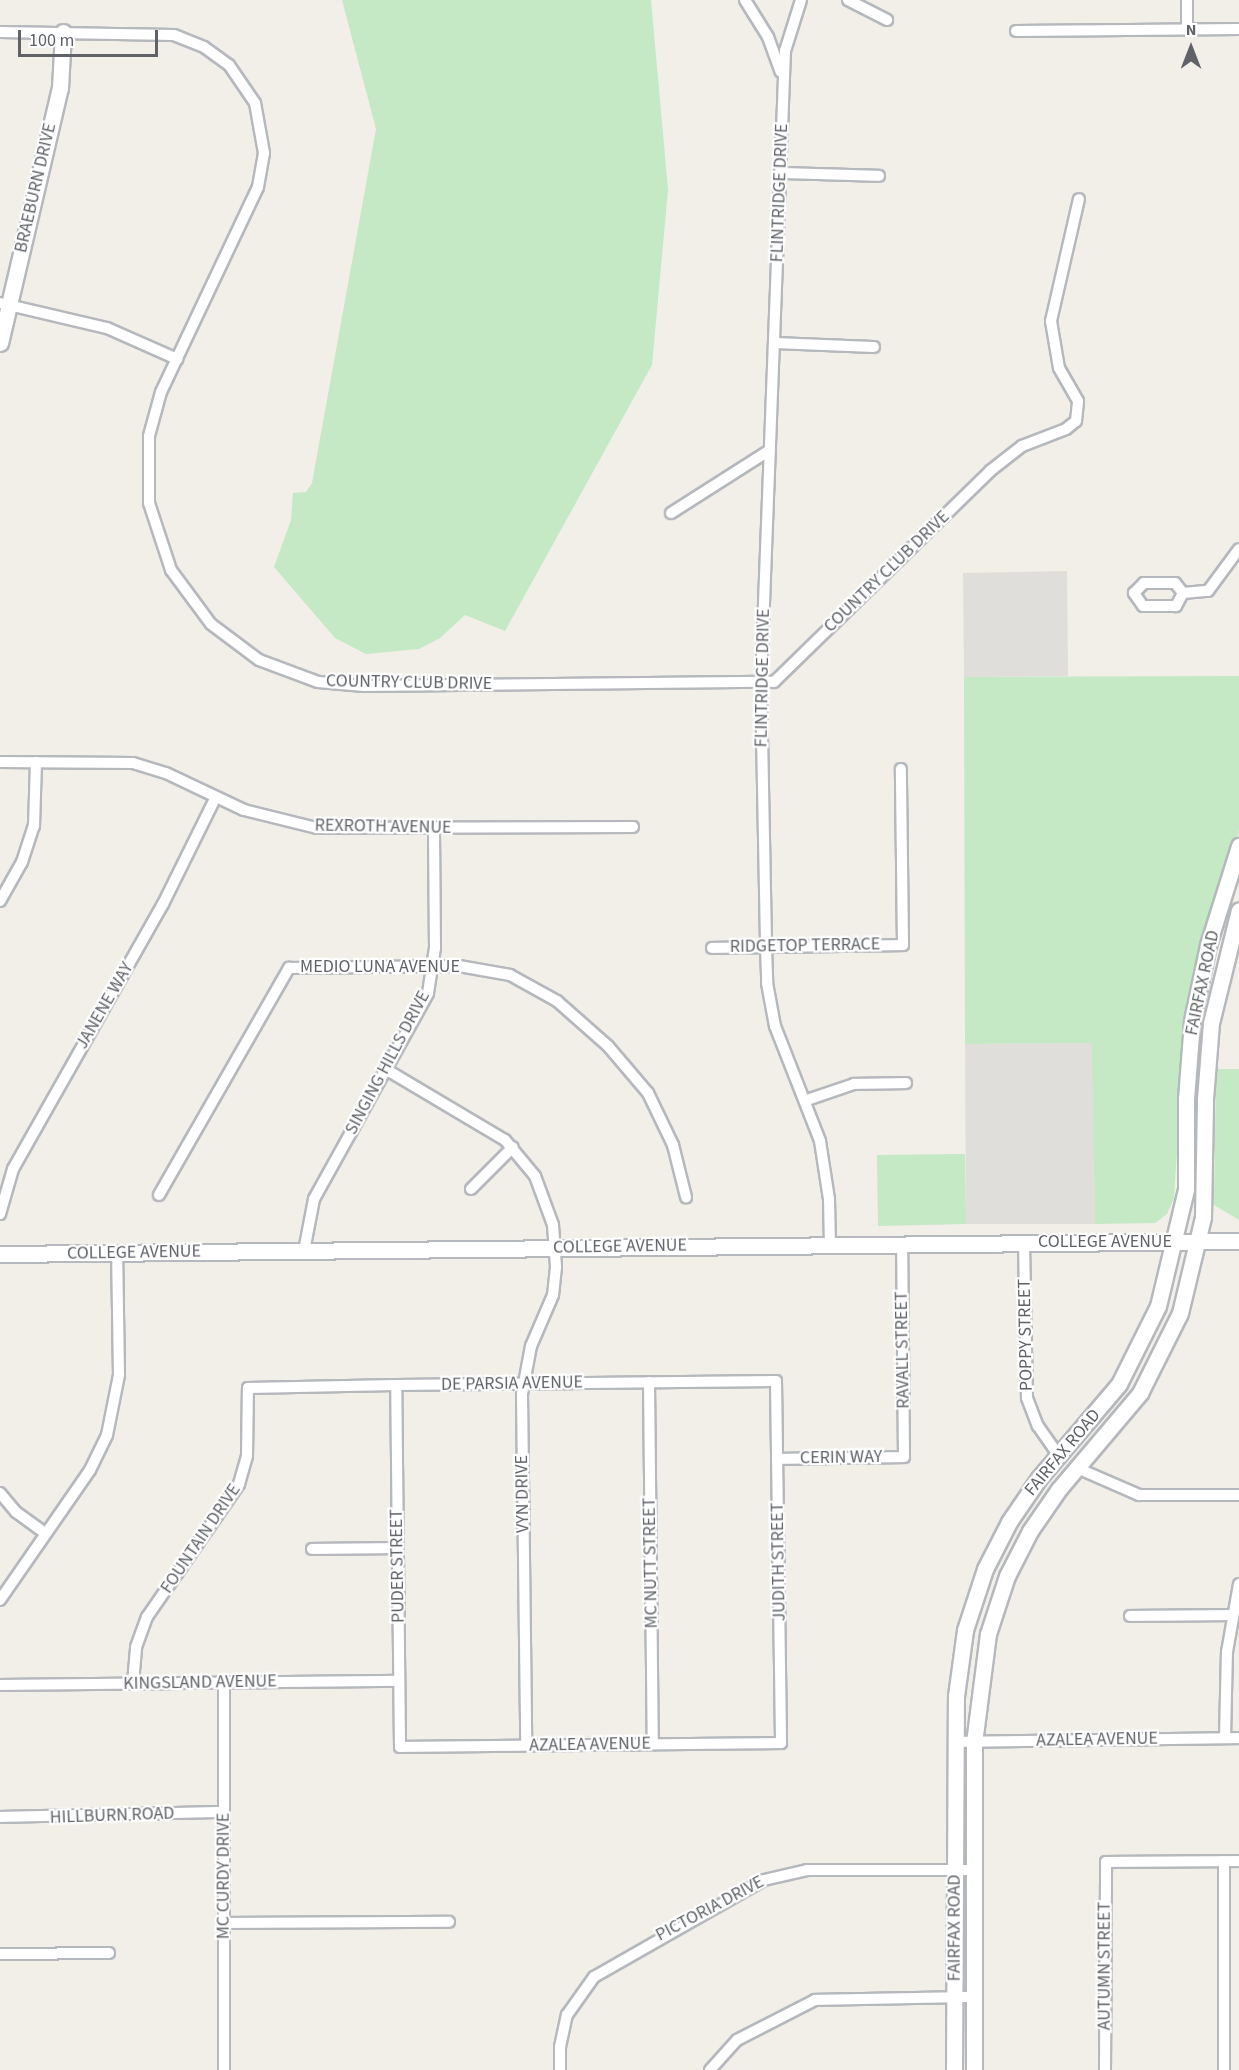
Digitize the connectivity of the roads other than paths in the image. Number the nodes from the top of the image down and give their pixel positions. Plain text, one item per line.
1 (745, 0) edge
2 (801, 0) edge
3 (848, 0) edge
4 (1187, 0) edge
5 (886, 20) dead end
6 (1187, 29) junction
7 (1239, 29) edge
8 (1016, 30) dead end
9 (0, 32) edge
10 (63, 32) junction
11 (783, 102) junction
12 (780, 173) junction
13 (879, 176) dead end
14 (1079, 199) dead end
15 (5, 303) edge
16 (0, 343) edge
17 (774, 343) junction
18 (874, 347) dead end
19 (177, 359) junction
20 (770, 450) junction
21 (671, 513) dead end
22 (1239, 549) edge
23 (1183, 593) dead end
24 (761, 682) junction
25 (0, 762) edge
26 (36, 762) junction
27 (901, 769) dead end
28 (215, 799) junction
29 (633, 827) dead end
30 (434, 829) junction
31 (1239, 846) edge
32 (0, 901) edge
33 (1239, 910) edge
34 (766, 947) junction
35 (712, 948) dead end
36 (434, 966) junction
37 (387, 1070) junction
38 (906, 1083) dead end
39 (807, 1100) junction
40 (513, 1147) junction
41 (471, 1189) dead end
42 (159, 1195) dead end
43 (686, 1197) dead end
44 (0, 1214) edge
45 (1176, 1241) junction
46 (1239, 1241) edge
47 (1024, 1242) junction
48 (1199, 1242) junction
49 (902, 1244) junction
50 (830, 1245) junction
51 (556, 1248) junction
52 (304, 1251) junction
53 (117, 1253) junction
54 (0, 1254) edge
55 (776, 1381) joint
56 (649, 1382) junction
57 (523, 1384) junction
58 (396, 1385) junction
59 (248, 1388) joint
60 (1058, 1455) junction
61 (904, 1457) joint
62 (777, 1459) junction
63 (1077, 1468) junction
64 (0, 1493) edge
65 (1239, 1496) edge
66 (45, 1533) junction
67 (398, 1548) junction
68 (312, 1549) dead end
69 (1239, 1584) edge
70 (0, 1600) edge
71 (1232, 1615) junction
72 (1130, 1616) dead end
73 (399, 1681) junction
74 (224, 1682) junction
75 (133, 1683) junction
76 (0, 1685) edge
77 (1225, 1738) junction
78 (1239, 1738) edge
79 (955, 1742) junction
80 (781, 1743) joint
81 (974, 1743) junction
82 (653, 1744) junction
83 (526, 1745) junction
84 (400, 1747) joint
85 (224, 1812) junction
86 (0, 1817) edge
87 (1224, 1861) junction
88 (1239, 1861) edge
89 (955, 1869) junction
90 (975, 1870) junction
91 (449, 1922) dead end
92 (224, 1923) junction
93 (108, 1953) dead end
94 (0, 1954) edge
95 (954, 1996) junction
96 (975, 1997) junction
97 (224, 2070) edge
98 (560, 2070) edge
99 (710, 2070) edge
100 (954, 2070) edge
101 (974, 2070) edge
102 (1105, 2070) edge
103 (1224, 2070) edge

1 - 11 street, FLINTRIDGE DRIVE
2 - 11 street, FLINTRIDGE DRIVE
3 - 5 street
4 - 6 street
6 - 7 street
6 - 8 street
9 - 10 street, COUNTRY CLUB DRIVE
10 - 15 main road, BRAEBURN DRIVE
10 - 19 street, COUNTRY CLUB DRIVE
11 - 12 street, FLINTRIDGE DRIVE
12 - 13 street
12 - 17 street, FLINTRIDGE DRIVE
14 - 24 street, COUNTRY CLUB DRIVE
15 - 16 main road, BRAEBURN DRIVE
15 - 19 street
17 - 18 street
17 - 20 street, FLINTRIDGE DRIVE
19 - 24 street, COUNTRY CLUB DRIVE
20 - 21 street
20 - 24 street, FLINTRIDGE DRIVE
22 - 23 street
24 - 34 street, FLINTRIDGE DRIVE
25 - 26 street, REXROTH AVENUE
26 - 28 street, REXROTH AVENUE
26 - 32 street
27 - 34 street, RIDGETOP TERRACE
28 - 30 street, REXROTH AVENUE
28 - 44 street, JANENE WAY
29 - 30 street, REXROTH AVENUE
30 - 36 street, SINGING HILLS DRIVE
31 - 45 main road, FAIRFAX ROAD
33 - 48 main road, FAIRFAX ROAD
34 - 35 street, RIDGETOP TERRACE
34 - 39 street, FLINTRIDGE DRIVE
36 - 37 street, SINGING HILLS DRIVE
36 - 42 street, MEDIO LUNA AVENUE
36 - 43 street, MEDIO LUNA AVENUE
37 - 40 street, VYN DRIVE
37 - 52 street, SINGING HILLS DRIVE
38 - 39 street
39 - 50 street, FLINTRIDGE DRIVE
40 - 41 street
40 - 51 street, VYN DRIVE
45 - 47 main road, COLLEGE AVENUE
45 - 48 main road, COLLEGE AVENUE
45 - 60 main road, FAIRFAX ROAD
46 - 48 main road, COLLEGE AVENUE
47 - 49 main road, COLLEGE AVENUE
47 - 60 street, POPPY STREET
48 - 63 main road, FAIRFAX ROAD
49 - 50 main road, COLLEGE AVENUE
49 - 61 street, RAVALL STREET
50 - 51 main road, COLLEGE AVENUE
51 - 52 main road, COLLEGE AVENUE
51 - 57 street, VYN DRIVE
52 - 53 main road, COLLEGE AVENUE
53 - 54 main road, COLLEGE AVENUE
53 - 66 street
55 - 56 street, DE PARSIA AVENUE
55 - 62 street, JUDITH STREET
56 - 57 street, DE PARSIA AVENUE
56 - 82 street, MC NUTT STREET
57 - 58 street, DE PARSIA AVENUE
57 - 83 street, VYN DRIVE
58 - 59 street, DE PARSIA AVENUE
58 - 67 street, PUDER STREET
59 - 75 street, FOUNTAIN DRIVE
60 - 79 main road, FAIRFAX ROAD
61 - 62 street, CERIN WAY
62 - 80 street, JUDITH STREET
63 - 65 street
63 - 81 main road, FAIRFAX ROAD
64 - 66 street
66 - 70 street
67 - 68 street
67 - 73 street, PUDER STREET
69 - 71 street
71 - 72 street
71 - 77 street
73 - 74 street, KINGSLAND AVENUE
73 - 84 street, PUDER STREET
74 - 75 street, KINGSLAND AVENUE
74 - 85 street, MC CURDY DRIVE
75 - 76 street, KINGSLAND AVENUE
77 - 78 street, AZALEA AVENUE
77 - 81 street, AZALEA AVENUE
79 - 81 street, AZALEA AVENUE
79 - 89 main road, FAIRFAX ROAD
80 - 82 street, AZALEA AVENUE
81 - 90 main road, FAIRFAX ROAD
82 - 83 street, AZALEA AVENUE
83 - 84 street, AZALEA AVENUE
85 - 86 street, HILLBURN ROAD
85 - 92 street, MC CURDY DRIVE
87 - 88 street
87 - 102 street, AUTUMN STREET
87 - 103 street
89 - 90 street, PICTORIA DRIVE
89 - 95 main road, FAIRFAX ROAD
89 - 98 street, PICTORIA DRIVE
90 - 96 main road, FAIRFAX ROAD
91 - 92 street
92 - 97 street, MC CURDY DRIVE
93 - 94 street
95 - 96 street
95 - 99 street
95 - 100 main road, FAIRFAX ROAD
96 - 101 main road, FAIRFAX ROAD

